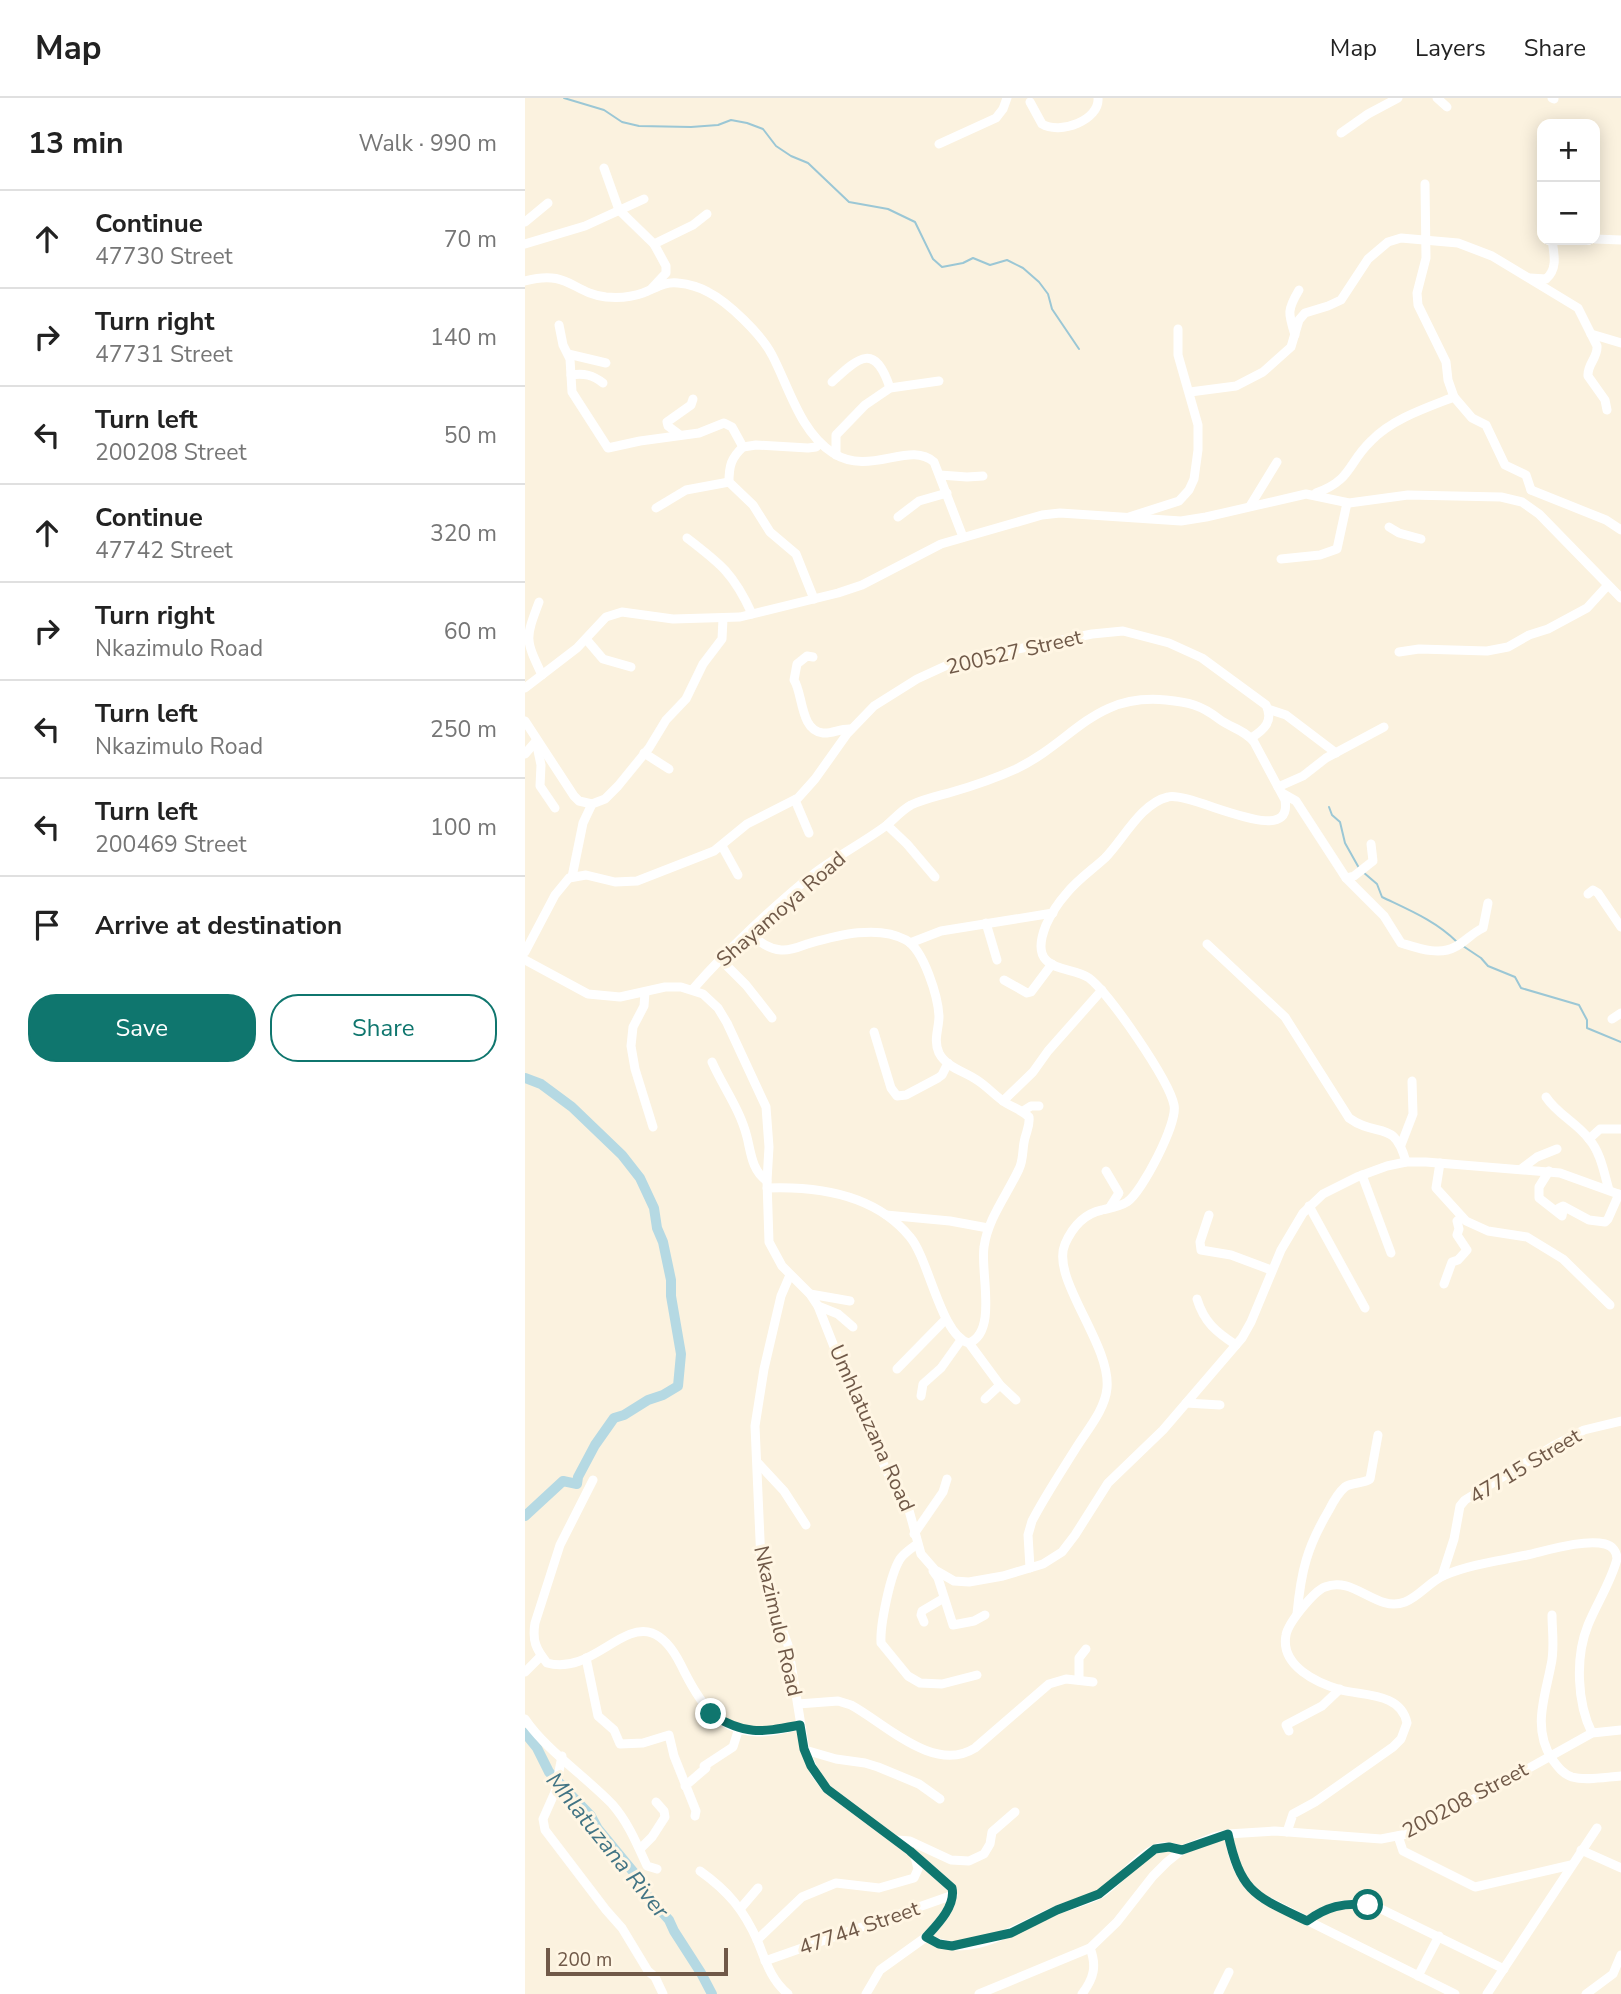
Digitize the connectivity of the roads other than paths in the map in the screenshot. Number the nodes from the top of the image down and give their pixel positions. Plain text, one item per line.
1 (1007, 98) edge
2 (1098, 98) edge
3 (1398, 98) edge
4 (1437, 98) edge
5 (1030, 102) dead end
6 (1447, 107) dead end
7 (1341, 133) dead end
8 (939, 144) dead end
9 (604, 168) dead end
10 (1425, 184) dead end
11 (644, 198) dead end
12 (548, 203) dead end
13 (619, 210) junction
14 (707, 214) dead end
15 (525, 222) edge
16 (1600, 239) edge
17 (1427, 240) junction
18 (1621, 240) edge
19 (525, 244) edge
20 (654, 244) junction
21 (1553, 245) edge
22 (1529, 278) junction
23 (525, 282) edge
24 (651, 289) junction
25 (1299, 290) dead end
26 (559, 325) dead end
27 (1178, 329) dead end
28 (1591, 334) junction
29 (1295, 336) junction
30 (1621, 343) edge
31 (568, 354) junction
32 (606, 363) dead end
33 (571, 375) junction
34 (939, 381) dead end
35 (832, 382) dead end
36 (603, 383) dead end
37 (890, 388) junction
38 (1190, 392) junction
39 (1454, 397) junction
40 (693, 398) dead end
41 (1607, 410) dead end
42 (680, 435) junction
43 (820, 443) junction
44 (743, 447) junction
45 (836, 455) junction
46 (1277, 462) dead end
47 (940, 475) junction
48 (983, 476) dead end
49 (729, 482) junction
50 (1531, 490) junction
51 (947, 493) junction
52 (1315, 494) junction
53 (1522, 502) junction
54 (1347, 503) junction
55 (1250, 506) junction
56 (656, 508) dead end
57 (898, 517) dead end
58 (1124, 519) junction
59 (1389, 527) dead end
60 (1621, 530) edge
61 (1399, 533) junction
62 (963, 537) junction
63 (687, 538) dead end
64 (1389, 538) dead end
65 (1421, 539) dead end
66 (1281, 559) dead end
67 (1608, 585) junction
68 (1621, 598) edge
69 (814, 600) junction
70 (539, 602) dead end
71 (752, 614) junction
72 (723, 619) junction
73 (586, 639) junction
74 (526, 645) edge
75 (1399, 652) dead end
76 (813, 657) dead end
77 (631, 667) dead end
78 (542, 676) junction
79 (525, 688) edge
80 (1268, 709) junction
81 (525, 721) edge
82 (1384, 727) dead end
83 (851, 729) junction
84 (1251, 738) junction
85 (537, 740) junction
86 (644, 753) junction
87 (1336, 753) junction
88 (525, 754) edge
89 (669, 769) dead end
90 (1279, 789) junction
91 (795, 800) junction
92 (591, 804) junction
93 (555, 808) dead end
94 (887, 825) junction
95 (809, 833) dead end
96 (1371, 844) dead end
97 (722, 846) junction
98 (738, 875) dead end
99 (572, 877) junction
100 (935, 877) dead end
101 (1346, 878) junction
102 (1588, 894) dead end
103 (1488, 902) dead end
104 (1053, 914) junction
105 (986, 923) junction
106 (1621, 926) edge
107 (749, 933) junction
108 (911, 943) junction
109 (1207, 944) dead end
110 (525, 952) edge
111 (525, 960) edge
112 (721, 960) junction
113 (996, 960) dead end
114 (1052, 964) junction
115 (1004, 980) dead end
116 (693, 989) junction
117 (1102, 990) junction
118 (645, 992) junction
119 (772, 1018) dead end
120 (874, 1031) dead end
121 (712, 1062) dead end
122 (948, 1063) junction
123 (1412, 1081) dead end
124 (1546, 1097) dead end
125 (1003, 1101) junction
126 (1039, 1106) dead end
127 (1023, 1111) junction
128 (653, 1127) dead end
129 (1621, 1129) edge
130 (1589, 1139) junction
131 (1401, 1145) junction
132 (1557, 1149) dead end
133 (1406, 1162) junction
134 (1440, 1163) junction
135 (1521, 1168) junction
136 (1106, 1171) dead end
137 (1549, 1171) junction
138 (1362, 1175) junction
139 (767, 1185) junction
140 (1609, 1190) junction
141 (1620, 1195) edge
142 (1309, 1206) junction
143 (1109, 1209) junction
144 (884, 1214) junction
145 (1209, 1215) dead end
146 (1462, 1217) junction
147 (988, 1228) junction
148 (1391, 1253) dead end
149 (1271, 1270) junction
150 (790, 1275) junction
151 (1444, 1284) dead end
152 (810, 1294) junction
153 (1197, 1299) dead end
154 (850, 1301) dead end
155 (1610, 1305) dead end
156 (818, 1306) junction
157 (1366, 1308) dead end
158 (946, 1319) junction
159 (853, 1327) dead end
160 (965, 1341) junction
161 (1236, 1345) junction
162 (897, 1369) dead end
163 (1000, 1385) junction
164 (921, 1396) dead end
165 (985, 1399) dead end
166 (1016, 1400) dead end
167 (1186, 1403) junction
168 (1220, 1405) dead end
169 (1621, 1421) edge
170 (1378, 1435) dead end
171 (758, 1464) junction
172 (947, 1479) dead end
173 (593, 1480) dead end
174 (806, 1525) dead end
175 (914, 1534) junction
176 (917, 1544) junction
177 (930, 1567) junction
178 (1030, 1568) junction
179 (1442, 1576) junction
180 (944, 1598) junction
181 (985, 1615) dead end
182 (1552, 1615) dead end
183 (1295, 1618) junction
184 (924, 1622) dead end
185 (1086, 1649) dead end
186 (541, 1656) junction
187 (586, 1658) junction
188 (525, 1672) edge
189 (977, 1675) dead end
190 (1079, 1680) junction
191 (1093, 1682) dead end
192 (1340, 1689) junction
193 (797, 1704) junction
194 (525, 1719) edge
195 (800, 1725) junction
196 (739, 1728) junction
197 (1621, 1730) edge
198 (1289, 1731) dead end
199 (1592, 1733) junction
200 (804, 1749) junction
201 (1550, 1755) junction
202 (562, 1756) junction
203 (1621, 1776) edge
204 (685, 1786) junction
205 (940, 1800) dead end
206 (656, 1801) dead end
207 (1015, 1812) dead end
208 (695, 1816) dead end
209 (1597, 1828) dead end
210 (1287, 1832) junction
211 (1228, 1834) junction
212 (1398, 1836) junction
213 (895, 1840) junction
214 (639, 1849) junction
215 (1182, 1850) junction
216 (1581, 1850) junction
217 (915, 1855) junction
218 (1571, 1865) junction
219 (1619, 1867) edge
220 (656, 1869) dead end
221 (700, 1871) dead end
222 (758, 1888) dead end
223 (953, 1895) junction
224 (740, 1909) junction
225 (1307, 1921) junction
226 (1439, 1936) junction
227 (926, 1937) junction
228 (757, 1940) junction
229 (1090, 1948) junction
230 (1621, 1955) edge
231 (765, 1961) junction
232 (1504, 1969) junction
233 (1229, 1972) dead end
234 (1418, 1976) junction
235 (663, 1994) edge
236 (787, 1994) edge
237 (866, 1994) edge
238 (979, 1994) edge
239 (1082, 1994) edge
240 (1218, 1994) edge
241 (1455, 1994) edge
242 (1487, 1994) edge
243 (1586, 1994) edge

1 - 8 street
2 - 5 street
3 - 7 street
4 - 6 street
9 - 13 street
10 - 17 street
11 - 13 street
12 - 15 street
13 - 19 street
13 - 20 street
14 - 20 street
16 - 18 street
17 - 22 street
17 - 29 street
17 - 39 street
20 - 24 street
21 - 22 street
22 - 28 street
23 - 24 street
24 - 43 street
25 - 29 street
26 - 31 street
27 - 38 street
28 - 30 street
28 - 41 street
29 - 38 street
31 - 32 street
31 - 33 street
33 - 36 street
33 - 42 street
34 - 37 street
35 - 37 street
37 - 45 street
38 - 58 street
39 - 50 street
39 - 52 street
40 - 42 street
42 - 44 street
43 - 44 street
43 - 45 street
44 - 49 street
45 - 47 street
46 - 55 street
47 - 48 street
47 - 51 street
49 - 56 street
49 - 69 street
50 - 53 street
50 - 60 street
51 - 57 street
51 - 62 street
52 - 54 street
52 - 55 street
53 - 54 street
53 - 67 street
54 - 66 street
55 - 58 street
58 - 62 street
59 - 61 street
61 - 64 street
61 - 65 street
62 - 69 street
63 - 71 street
67 - 68 street
67 - 75 street
69 - 71 street
70 - 74 street
71 - 72 street
72 - 73 street
72 - 86 street
73 - 77 street
73 - 78 street
74 - 78 street
76 - 83 street
78 - 79 street
80 - 83 street, 200527 Street
80 - 84 street
80 - 87 street, 200527 Street
81 - 85 street
82 - 87 street
83 - 91 street, 200527 Street
84 - 90 street, Shayamoya Road
84 - 94 street, Shayamoya Road
85 - 88 street
85 - 92 street
85 - 93 street
86 - 89 street
86 - 92 street
87 - 90 street
90 - 101 street, Shayamoya Road
90 - 104 street
91 - 95 street
91 - 97 street, 200527 Street
92 - 99 street
94 - 100 street
94 - 107 street, Shayamoya Road
96 - 101 street
97 - 98 street
97 - 99 street, 200527 Street
99 - 110 street
101 - 103 street, Shayamoya Road
102 - 106 street
104 - 105 street
104 - 114 street
105 - 108 street
105 - 113 street
107 - 108 street
107 - 112 street, Shayamoya Road
108 - 122 street
109 - 131 street
111 - 118 street
112 - 116 street, Shayamoya Road
112 - 119 street
114 - 115 street
114 - 117 street
116 - 118 street
116 - 139 street, Umhlatuzana Road
117 - 125 street
117 - 143 street
118 - 128 street
120 - 122 street
121 - 139 street
122 - 125 street
123 - 131 street
124 - 130 street
125 - 127 street
126 - 127 street
127 - 147 street
129 - 130 street
130 - 140 street
131 - 133 street
132 - 135 street
133 - 134 street
133 - 138 street
134 - 135 street
134 - 146 street
135 - 137 street
136 - 143 street
137 - 140 street
137 - 141 street
138 - 142 street
138 - 148 street
139 - 144 street
139 - 150 street, Umhlatuzana Road
140 - 141 street
142 - 149 street
142 - 157 street
143 - 178 street
144 - 147 street
144 - 158 street
145 - 149 street
146 - 151 street
146 - 155 street
147 - 160 street
149 - 161 street
150 - 152 street, Umhlatuzana Road
150 - 171 street, Nkazimulo Road
152 - 154 street
152 - 156 street, Umhlatuzana Road
153 - 161 street
156 - 159 street
156 - 175 street, Umhlatuzana Road
158 - 160 street
158 - 162 street
160 - 163 street
160 - 164 street
161 - 167 street
163 - 165 street
163 - 166 street
167 - 168 street
167 - 178 street
169 - 179 street, 47715 Street
170 - 183 street
171 - 174 street
171 - 193 street, Nkazimulo Road
172 - 175 street
173 - 186 street
175 - 176 street, Umhlatuzana Road
176 - 177 street, Umhlatuzana Road
176 - 189 street
177 - 178 street
177 - 180 street, Umhlatuzana Road
179 - 183 street
179 - 199 street
180 - 181 street, Umhlatuzana Road
180 - 184 street
182 - 201 street
183 - 192 street
185 - 190 street
186 - 187 street
186 - 188 street
187 - 196 street
187 - 204 street
190 - 191 street
190 - 193 street
192 - 198 street
192 - 210 street
193 - 195 street, Nkazimulo Road
194 - 202 street
195 - 196 street
195 - 200 street, Nkazimulo Road
196 - 204 street
197 - 199 street, 200208 Street
199 - 201 street, 200208 Street
200 - 205 street
200 - 213 street, Nkazimulo Road
201 - 203 street
201 - 212 street, 200208 Street
202 - 214 street
202 - 235 street
204 - 208 street
206 - 214 street
207 - 213 street
209 - 216 street
210 - 211 street, 200208 Street
210 - 212 street, 200208 Street
211 - 215 street, 200208 Street
211 - 225 street
212 - 218 street
213 - 217 street, Nkazimulo Road
214 - 220 street
215 - 227 street
215 - 229 street, 200208 Street
216 - 218 street
216 - 219 street
217 - 223 street, Nkazimulo Road
217 - 228 street
218 - 232 street
221 - 224 street
222 - 224 street
223 - 227 street
223 - 231 street, 47744 Street
224 - 228 street
225 - 226 street
225 - 234 street
226 - 232 street
226 - 234 street
227 - 237 street
228 - 231 street
229 - 238 street, 200208 Street
229 - 239 street
230 - 243 street
231 - 236 street
232 - 242 street
233 - 240 street
234 - 241 street

